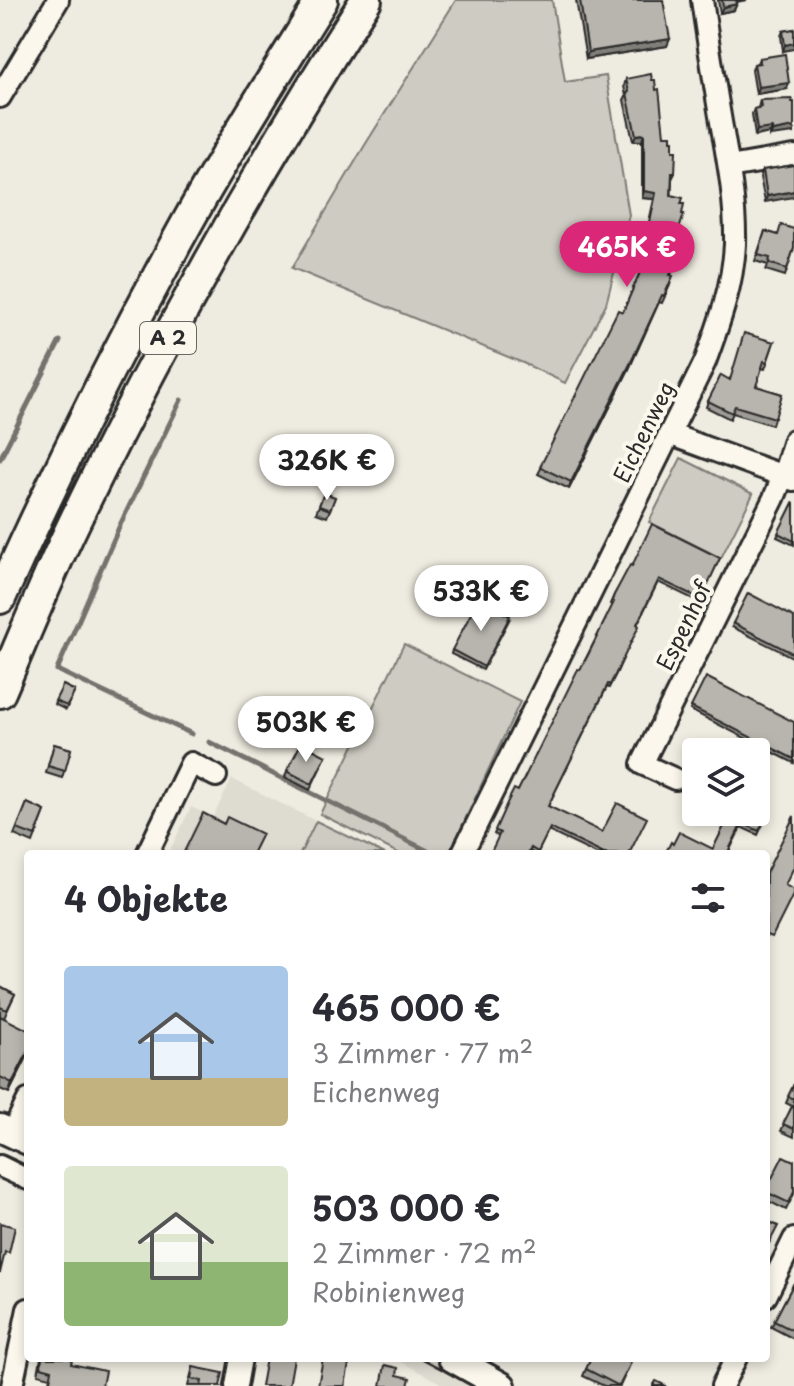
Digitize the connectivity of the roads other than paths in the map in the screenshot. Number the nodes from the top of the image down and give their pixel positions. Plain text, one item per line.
1 (58, 0) edge
2 (322, 0) edge
3 (366, 0) edge
4 (702, 0) edge
5 (0, 97) edge
6 (794, 156) edge
7 (729, 167) junction
8 (669, 434) junction
9 (794, 440) edge
10 (788, 478) edge
11 (0, 598) edge
12 (0, 692) edge
13 (216, 776) dead end
14 (675, 779) dead end
15 (149, 850) edge
16 (464, 850) edge
17 (24, 1109) edge
18 (13, 1134) edge
19 (0, 1166) edge
20 (24, 1177) edge
21 (794, 1239) edge
22 (770, 1288) edge
23 (24, 1328) edge
24 (240, 1362) edge
25 (459, 1362) edge
26 (734, 1362) edge
27 (12, 1386) edge
28 (236, 1386) edge
29 (502, 1386) edge
30 (722, 1386) edge

1 - 5 street
2 - 11 highway, A 2
3 - 12 highway, A 2
4 - 7 street, Eichenweg
6 - 7 street
7 - 8 street, Eichenweg
8 - 10 street
8 - 16 street, Eichenweg
9 - 10 street
10 - 14 street, Espenhof
13 - 15 street
17 - 18 street
19 - 20 street
21 - 22 street
23 - 27 street
24 - 28 street
25 - 29 main road
26 - 30 street

